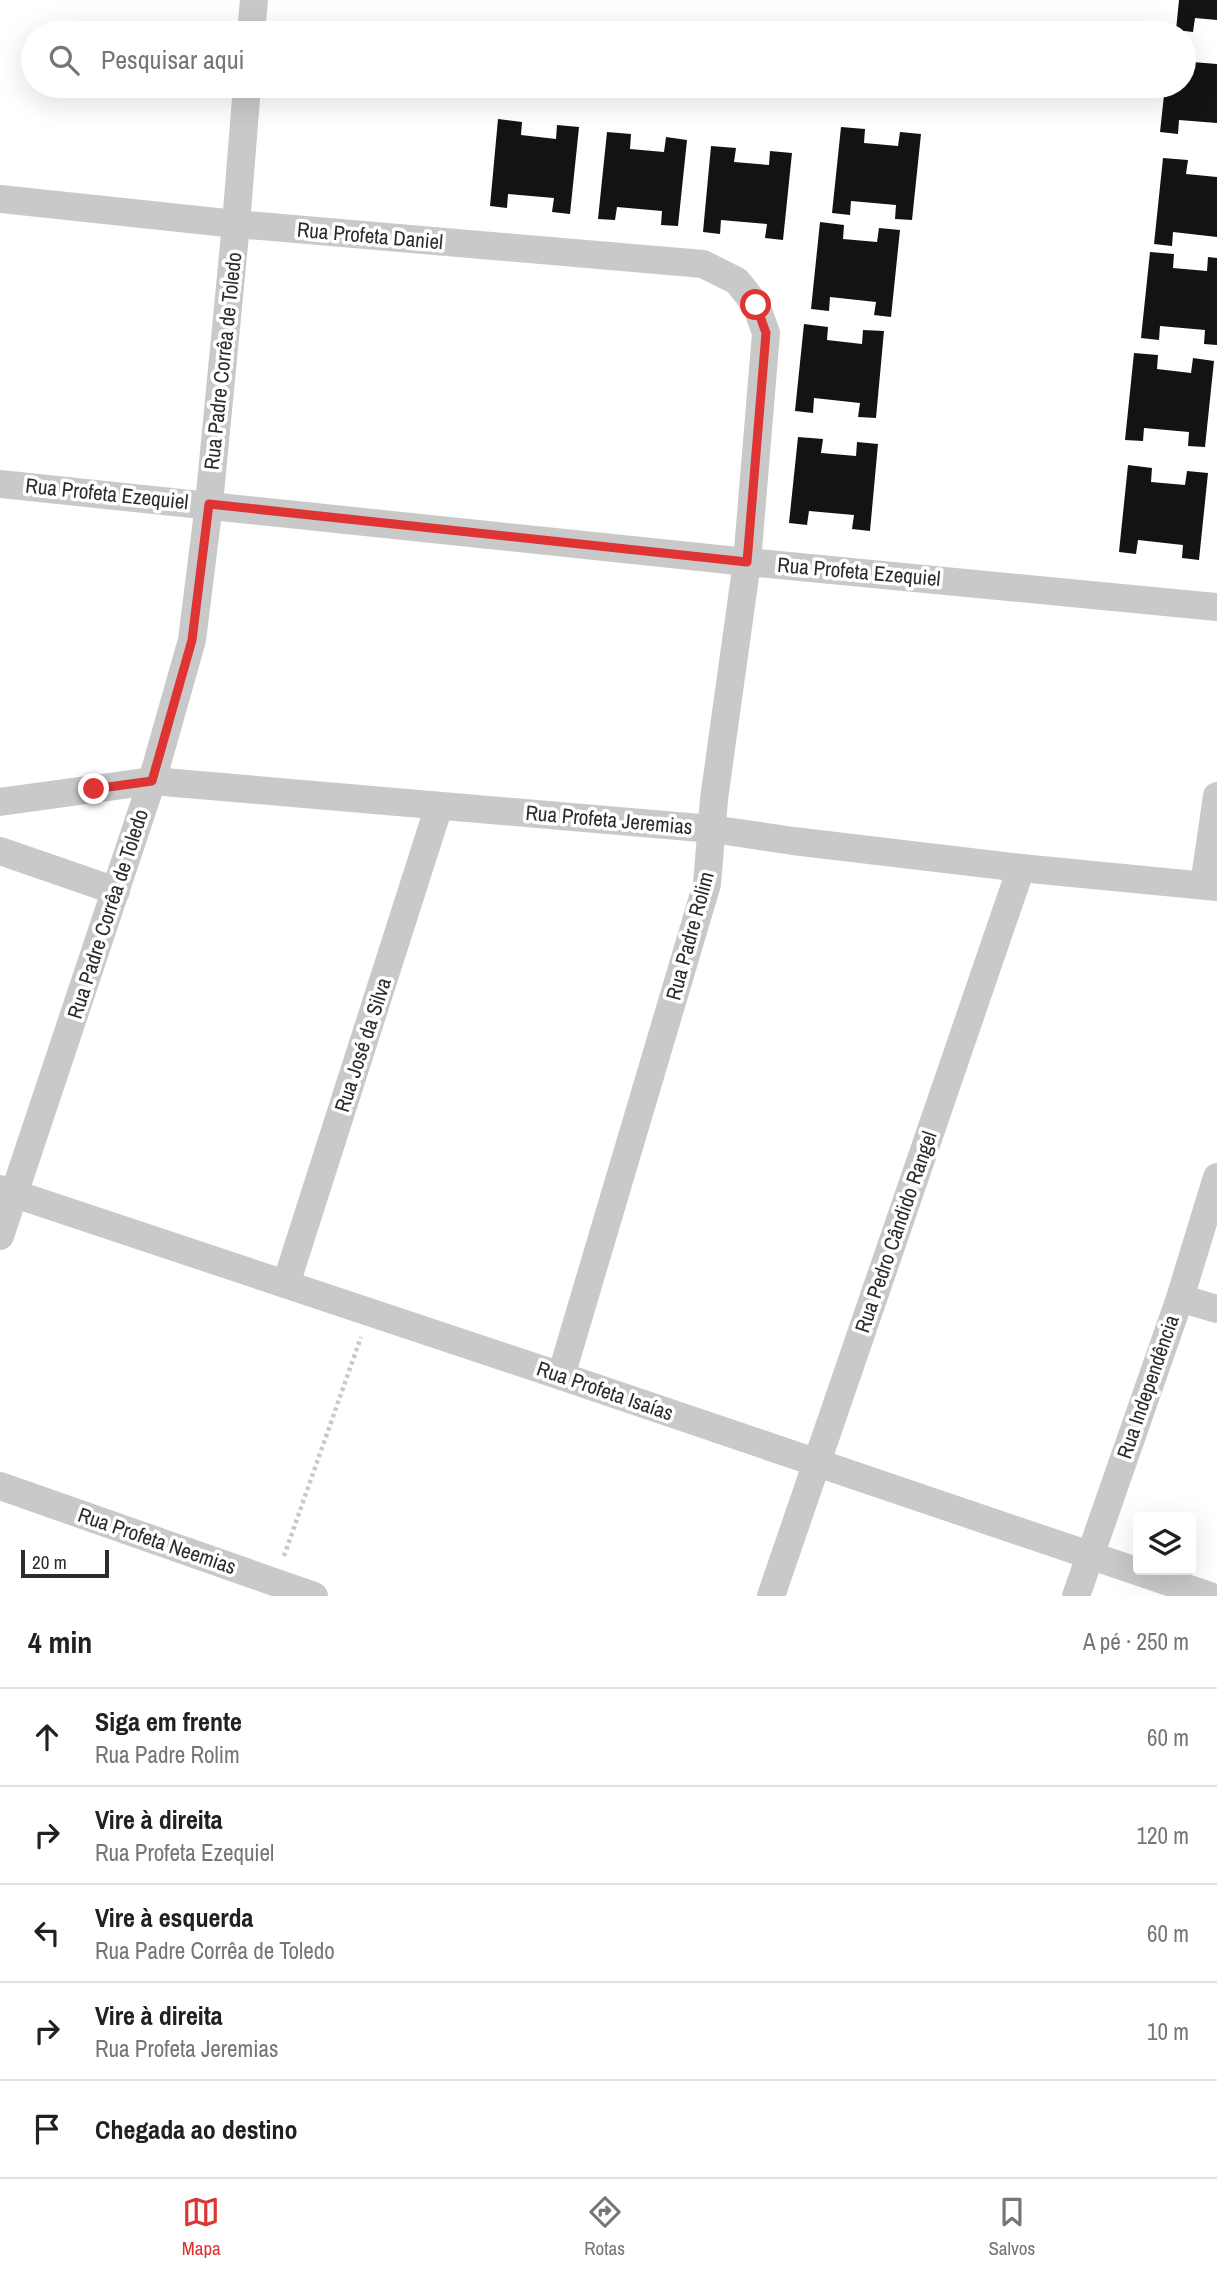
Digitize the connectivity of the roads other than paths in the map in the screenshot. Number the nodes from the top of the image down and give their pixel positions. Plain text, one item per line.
1 (254, 0) edge
2 (252, 21) edge
3 (246, 98) edge
4 (0, 199) edge
5 (236, 224) junction
6 (737, 281) joint
7 (0, 484) edge
8 (209, 504) junction
9 (747, 562) junction
10 (1217, 607) edge
11 (152, 781) junction
12 (1217, 796) edge
13 (0, 802) edge
14 (439, 806) junction
15 (712, 829) junction
16 (0, 851) edge
17 (1021, 868) junction
18 (1211, 886) edge
19 (116, 891) junction
20 (1217, 1177) edge
21 (7, 1192) edge
22 (0, 1236) edge
23 (286, 1284) junction
24 (1180, 1297) junction
25 (1217, 1309) edge
26 (561, 1376) junction
27 (816, 1463) junction
28 (0, 1486) edge
29 (1090, 1555) junction
30 (314, 1596) edge
31 (771, 1596) edge
32 (1076, 1596) edge
33 (1210, 1596) edge

1 - 2 street
3 - 5 street, Rua Padre Corrêa de Toledo
4 - 5 street, Rua Profeta Daniel
5 - 6 street, Rua Profeta Daniel
5 - 8 street, Rua Padre Corrêa de Toledo
6 - 9 street, Rua Padre Rolim
7 - 8 street, Rua Profeta Ezequiel
8 - 9 street, Rua Profeta Ezequiel
8 - 11 street, Rua Padre Corrêa de Toledo
9 - 10 street, Rua Profeta Ezequiel
9 - 15 street, Rua Padre Rolim
11 - 13 street, Rua Profeta Jeremias
11 - 14 street, Rua Profeta Jeremias
11 - 19 street, Rua Padre Corrêa de Toledo
12 - 18 street
14 - 15 street, Rua Profeta Jeremias
14 - 23 street, Rua José da Silva
15 - 17 street, Rua Profeta Jeremias
15 - 26 street, Rua Padre Rolim
16 - 19 street
17 - 18 street, Rua Profeta Jeremias
17 - 27 street, Rua Pedro Cândido Rangel
19 - 21 street, Rua Padre Corrêa de Toledo
20 - 24 street, Rua Independência
21 - 22 street, Rua Padre Corrêa de Toledo
21 - 23 street, Rua Profeta Isaías
23 - 26 street, Rua Profeta Isaías
24 - 25 street
24 - 29 street, Rua Independência
26 - 27 street, Rua Profeta Isaías
27 - 29 street, Rua Profeta Isaías
27 - 31 street, Rua Pedro Cândido Rangel
28 - 30 street, Rua Profeta Neemias
29 - 32 street, Rua Independência
29 - 33 street, Rua Profeta Isaías

